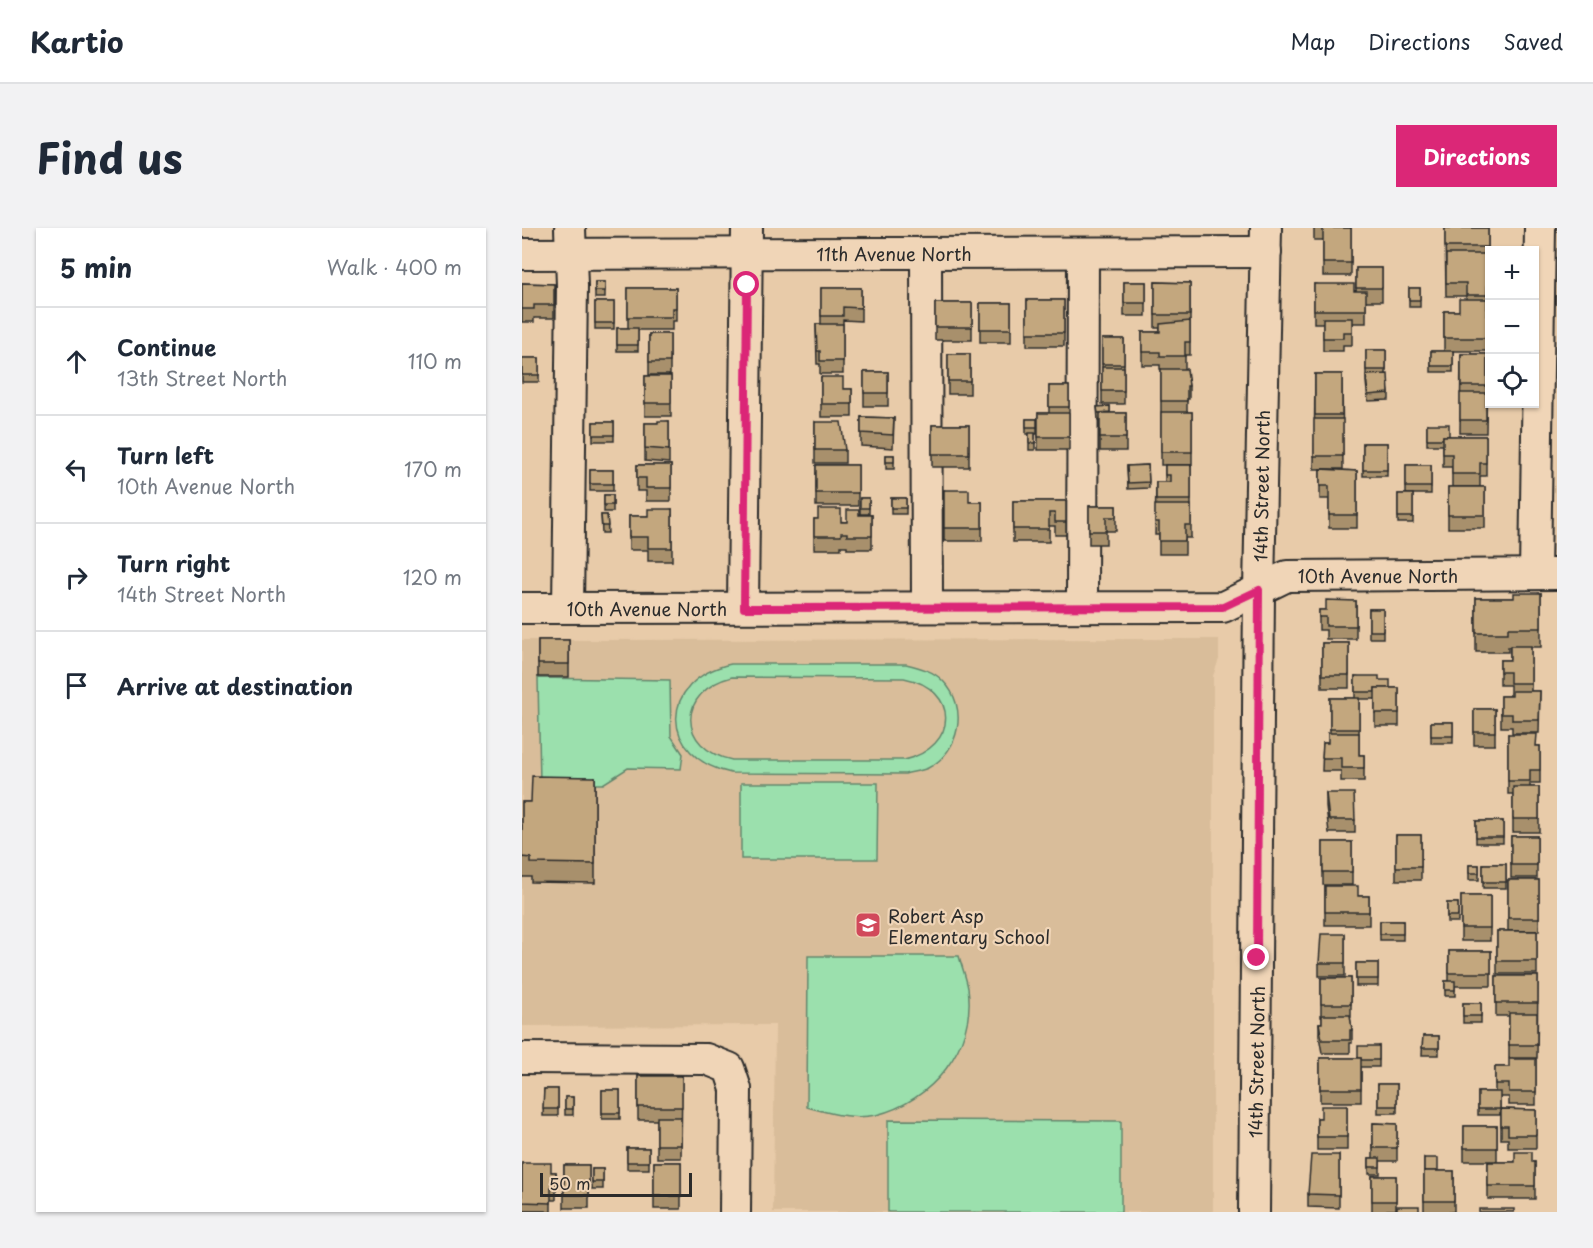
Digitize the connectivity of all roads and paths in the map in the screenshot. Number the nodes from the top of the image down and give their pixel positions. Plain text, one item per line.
1 (1540, 228) edge
2 (1266, 240) edge
3 (570, 241) edge
4 (747, 241) edge
5 (1083, 252) junction
6 (926, 253) junction
7 (522, 254) edge
8 (1546, 574) edge
9 (1259, 590) junction
10 (927, 607) junction
11 (1082, 607) junction
12 (522, 608) edge
13 (568, 608) junction
14 (744, 608) junction
15 (522, 1058) edge
16 (735, 1212) edge
17 (1254, 1212) edge

1 - 8 street
2 - 5 street, 11th Avenue North
2 - 9 street, 14th Street North
3 - 4 street, 11th Avenue North
3 - 7 street, 11th Avenue North
3 - 13 street
4 - 6 street, 11th Avenue North
4 - 14 street
5 - 6 street, 11th Avenue North
5 - 11 street
6 - 10 street
8 - 9 street, 10th Avenue North
9 - 11 street, 10th Avenue North
9 - 17 street, 14th Street North
10 - 11 street, 10th Avenue North
10 - 14 street, 10th Avenue North
12 - 13 street, 10th Avenue North
13 - 14 street, 10th Avenue North
15 - 16 street

